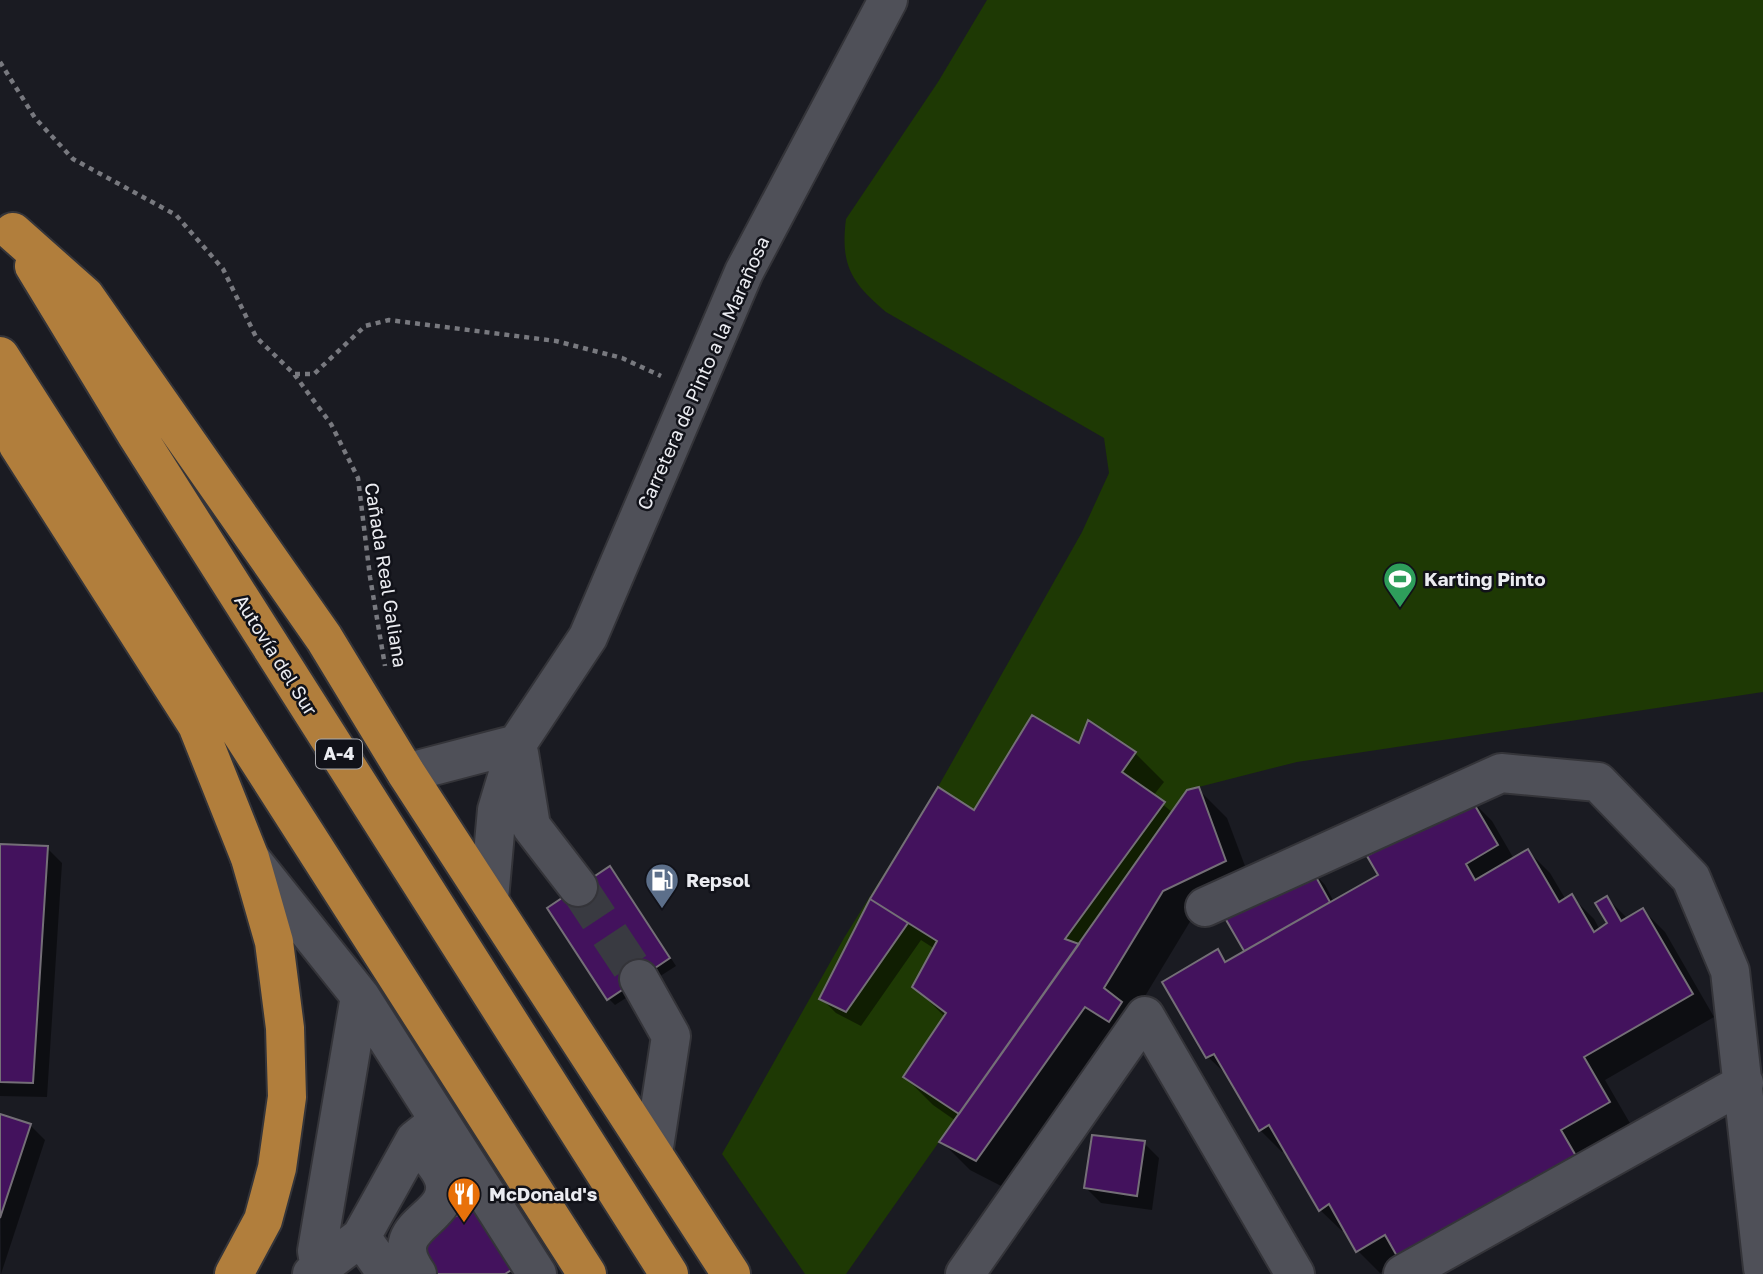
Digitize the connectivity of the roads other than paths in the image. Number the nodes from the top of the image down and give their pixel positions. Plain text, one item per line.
1 (888, 0) edge
2 (7, 221) edge
3 (0, 356) edge
4 (0, 399) edge
5 (517, 744) junction
6 (406, 773) junction
7 (250, 858) junction
8 (578, 887) tunnel mouth
9 (489, 899) junction
10 (1205, 907) dead end
11 (639, 979) tunnel mouth
12 (360, 996) junction
13 (1744, 1083) junction
14 (427, 1130) junction
15 (653, 1154) junction
16 (361, 1237) junction
17 (1763, 1268) edge
18 (317, 1272) edge
19 (234, 1274) edge
20 (387, 1274) edge
21 (417, 1274) edge
22 (537, 1274) edge
23 (587, 1274) edge
24 (669, 1274) edge
25 (731, 1274) edge
26 (965, 1274) edge
27 (1295, 1274) edge
28 (1403, 1274) edge

1 - 5 street, Carretera de Pinto a la Marañosa
2 - 6 highway
2 - 24 highway, Autovía del Sur / A-4
3 - 23 highway
4 - 7 highway
5 - 6 street
5 - 8 street
5 - 9 street, Carretera de Pinto a la Marañosa
6 - 9 highway
7 - 12 street
7 - 19 highway
9 - 15 highway
10 - 13 street
11 - 15 street
12 - 14 street
12 - 18 street
13 - 17 street
13 - 28 street
14 - 16 street
14 - 21 street
14 - 22 street
15 - 25 highway
16 - 18 street
16 - 20 street
26 - 27 street

